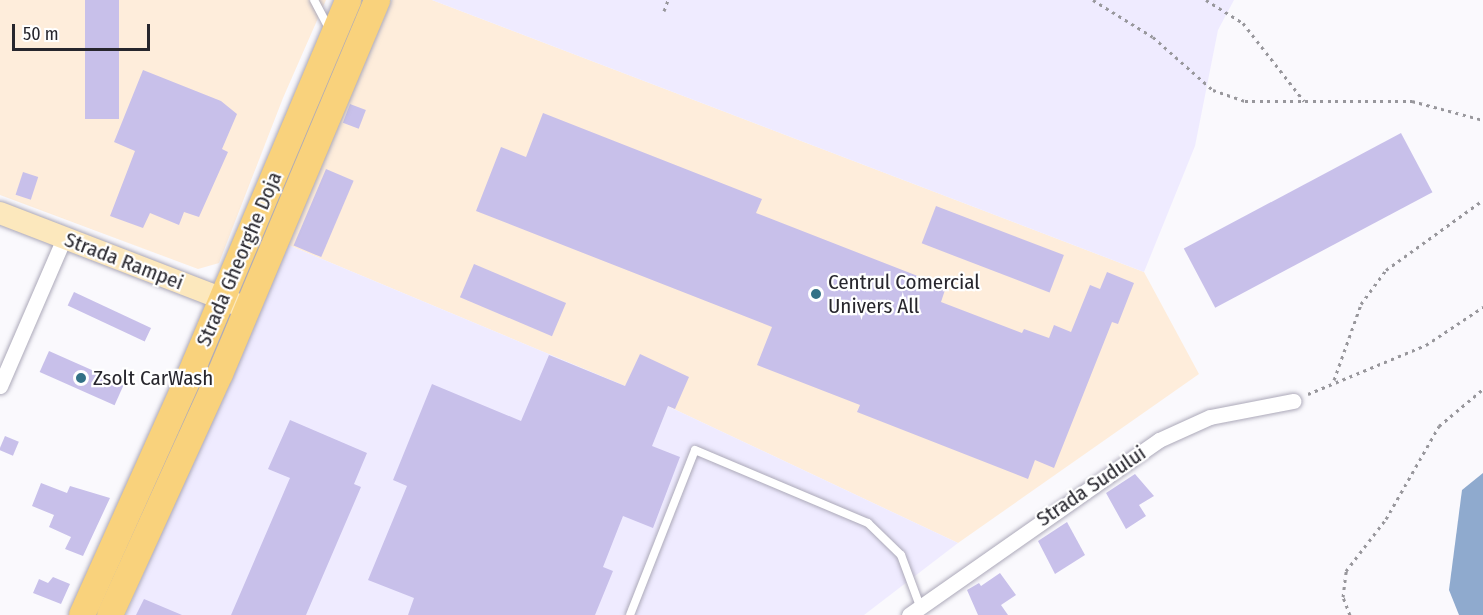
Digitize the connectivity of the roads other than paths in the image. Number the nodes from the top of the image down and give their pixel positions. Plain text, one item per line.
1 (314, 0) edge
2 (348, 0) edge
3 (377, 0) edge
4 (333, 35) junction
5 (0, 213) edge
6 (64, 238) junction
7 (221, 298) junction
8 (248, 309) junction
9 (0, 386) edge
10 (1293, 401) road end
11 (914, 611) edge
12 (82, 615) edge
13 (110, 615) edge
14 (630, 615) edge

1 - 4 lane
2 - 4 main road, Strada Gheorghe Doja
3 - 8 main road, Strada Gheorghe Doja
4 - 7 main road, Strada Gheorghe Doja
5 - 6 main road, Strada Rampei
6 - 7 main road, Strada Rampei
6 - 9 street
7 - 8 main road, Strada Rampei
7 - 12 main road, Strada Gheorghe Doja
8 - 13 main road, Strada Gheorghe Doja
10 - 11 street, Strada Sudului
11 - 14 lane

